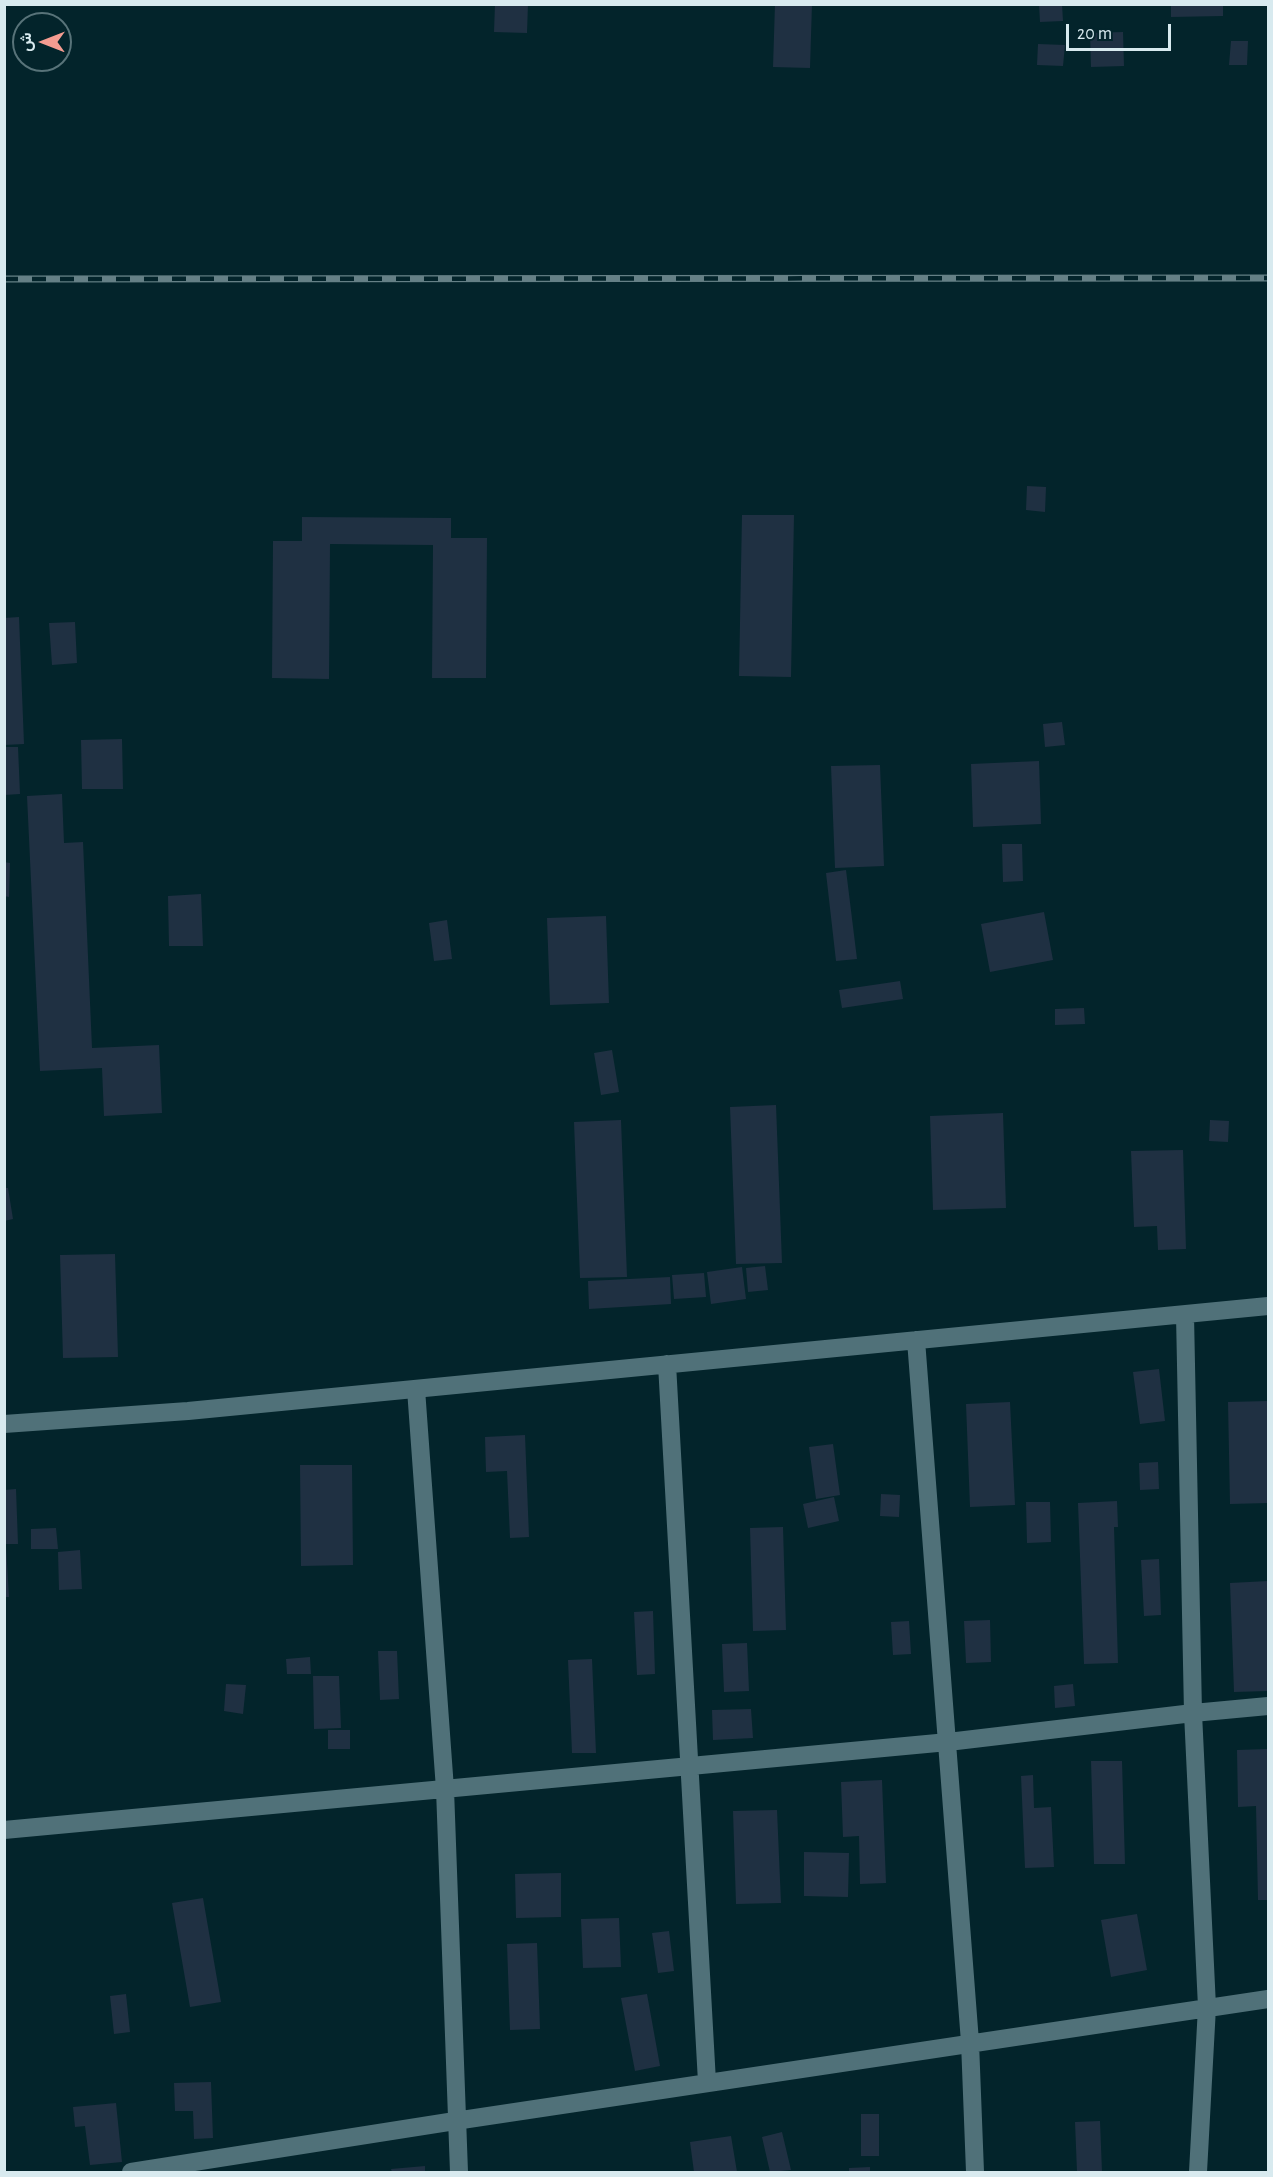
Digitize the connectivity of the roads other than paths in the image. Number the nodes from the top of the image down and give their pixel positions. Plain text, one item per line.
1 (1269, 1306) edge
2 (1185, 1315) junction
3 (916, 1340) junction
4 (667, 1364) junction
5 (416, 1389) junction
6 (4, 1424) edge
7 (1269, 1706) edge
8 (1193, 1713) junction
9 (948, 1742) junction
10 (689, 1766) junction
11 (445, 1789) junction
12 (4, 1830) edge
13 (1269, 1999) edge
14 (1207, 2007) junction
15 (970, 2042) junction
16 (707, 2082) junction
17 (455, 2121) junction
18 (131, 2172) edge
19 (459, 2172) edge
20 (975, 2172) edge
21 (1198, 2172) edge

1 - 2 street
2 - 3 street
2 - 8 street
3 - 4 street
3 - 9 street
4 - 5 street
4 - 10 street
5 - 6 street
5 - 11 street
7 - 8 street
8 - 9 street
8 - 14 street
9 - 10 street
9 - 15 street
10 - 11 street
10 - 16 street
11 - 12 street
11 - 17 street
13 - 14 street
14 - 15 street
14 - 21 street
15 - 16 street
15 - 20 street
16 - 17 street
17 - 18 street
17 - 19 street

